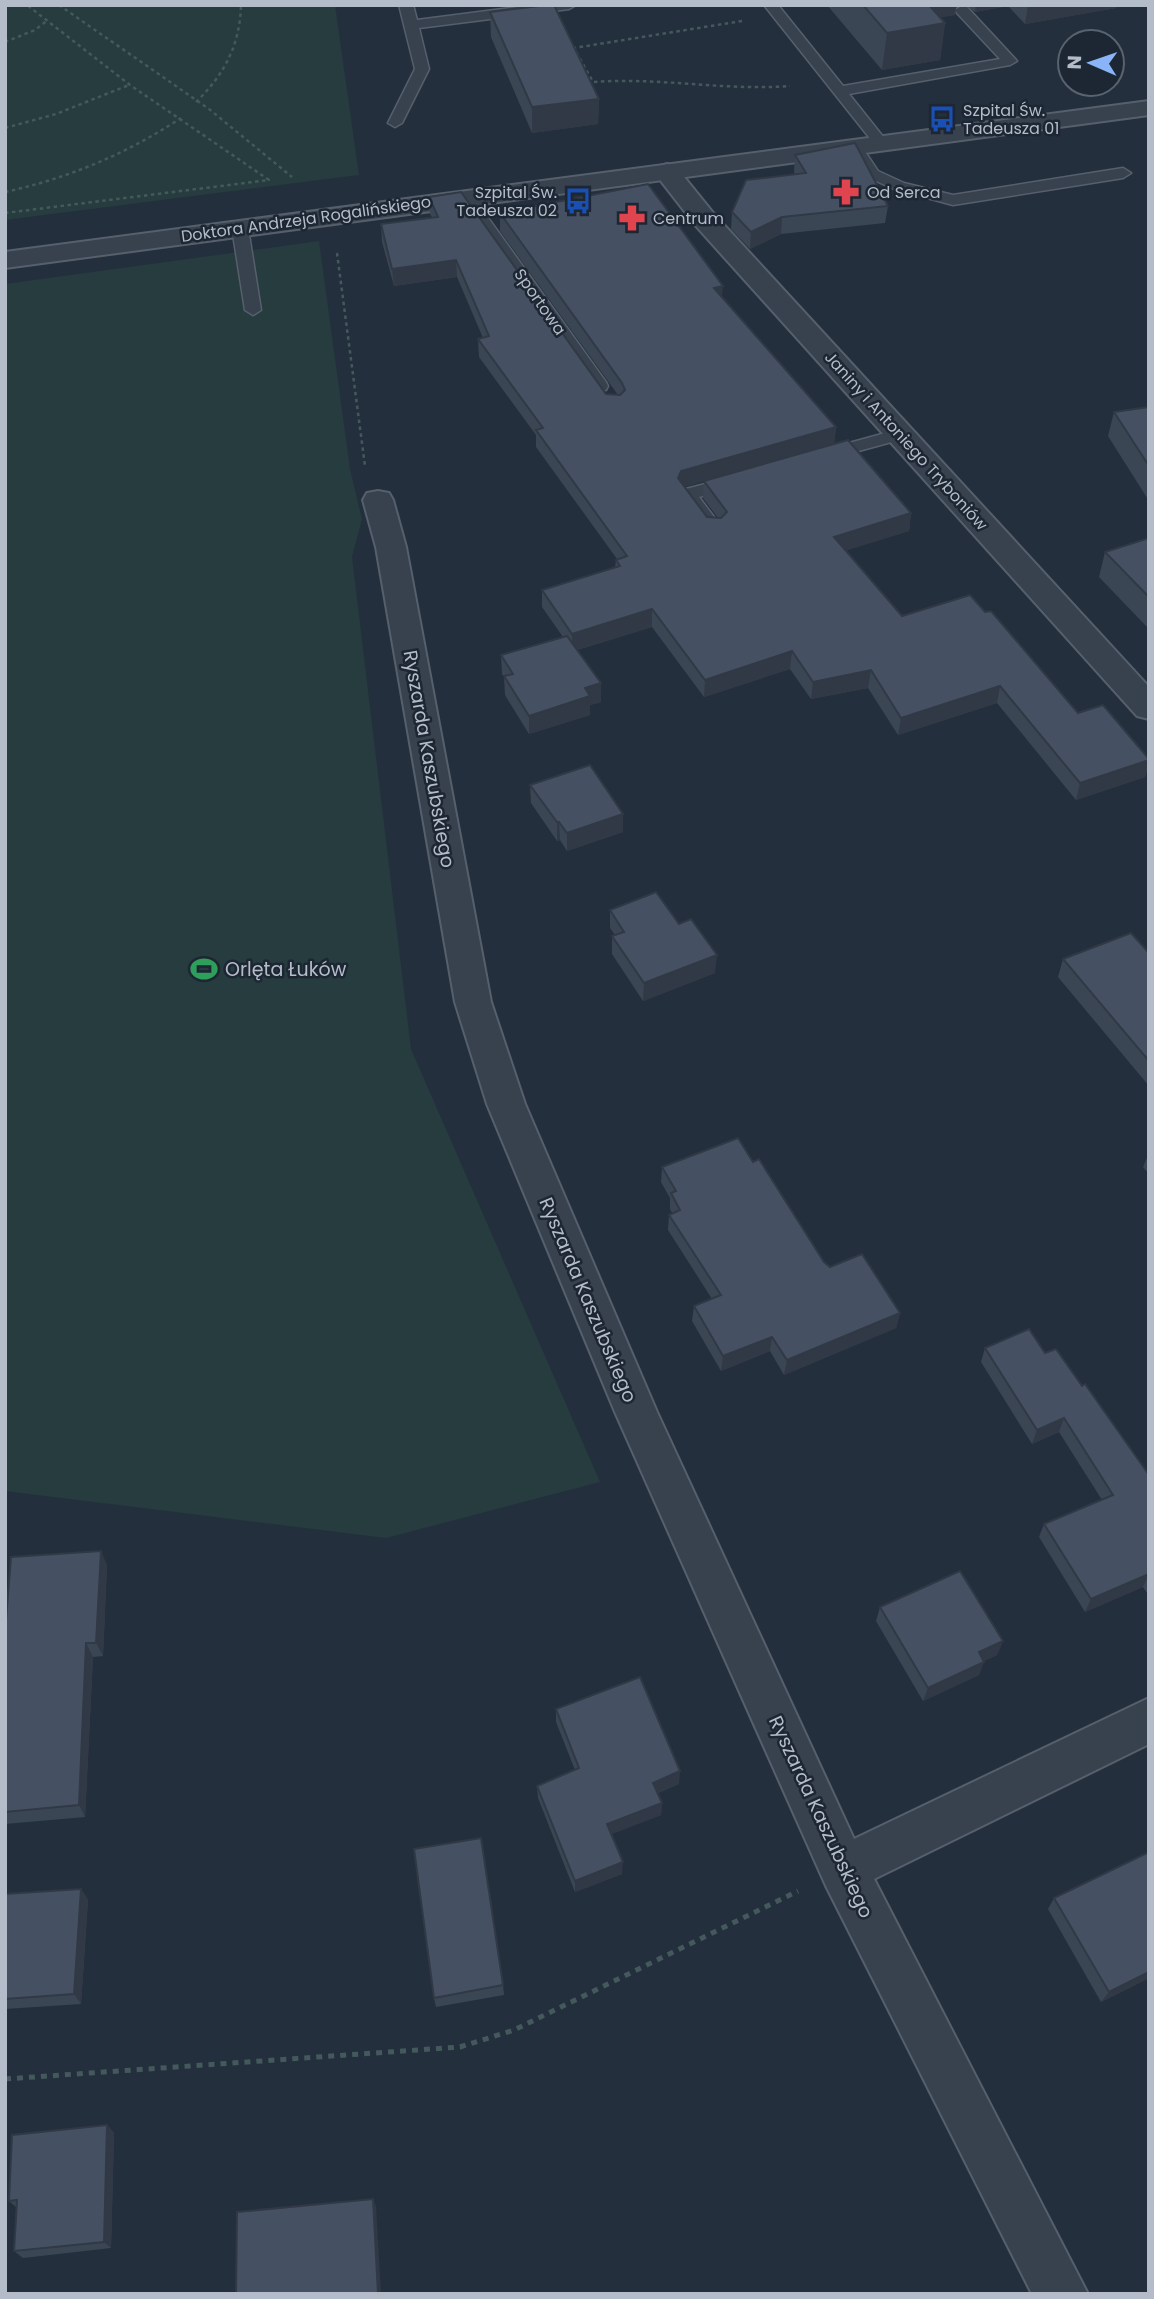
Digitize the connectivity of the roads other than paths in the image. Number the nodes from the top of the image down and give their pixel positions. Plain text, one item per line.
1 (406, 5) edge
2 (569, 5) edge
3 (771, 5) edge
4 (962, 10) dead end
5 (411, 26) junction
6 (840, 91) junction
7 (1149, 108) edge
8 (395, 123) dead end
9 (881, 143) junction
10 (855, 147) junction
11 (667, 172) junction
12 (1123, 173) dead end
13 (466, 197) junction
14 (240, 228) junction
15 (5, 260) edge
16 (253, 310) dead end
17 (606, 395) edge
18 (901, 434) junction
19 (808, 460) edge
20 (755, 475) edge
21 (378, 500) road end
22 (714, 529) edge
23 (1149, 708) edge
24 (1149, 1720) edge
25 (843, 1869) junction
26 (1061, 2294) edge

1 - 5 lane
2 - 5 lane
3 - 6 lane
4 - 6 lane
5 - 8 lane
6 - 9 lane
7 - 9 street, Doktora Andrzeja Rogalińskiego
9 - 10 street, Doktora Andrzeja Rogalińskiego
10 - 11 street, Doktora Andrzeja Rogalińskiego
10 - 12 lane
11 - 13 street, Doktora Andrzeja Rogalińskiego
11 - 18 street, Janiny i Antoniego Tryboniów
13 - 14 street, Doktora Andrzeja Rogalińskiego
13 - 17 lane, Sportowa
14 - 15 street, Doktora Andrzeja Rogalińskiego
14 - 16 lane
18 - 19 lane
18 - 23 street, Janiny i Antoniego Tryboniów
20 - 22 lane
21 - 25 street, Ryszarda Kaszubskiego
24 - 25 street
25 - 26 street, Ryszarda Kaszubskiego

